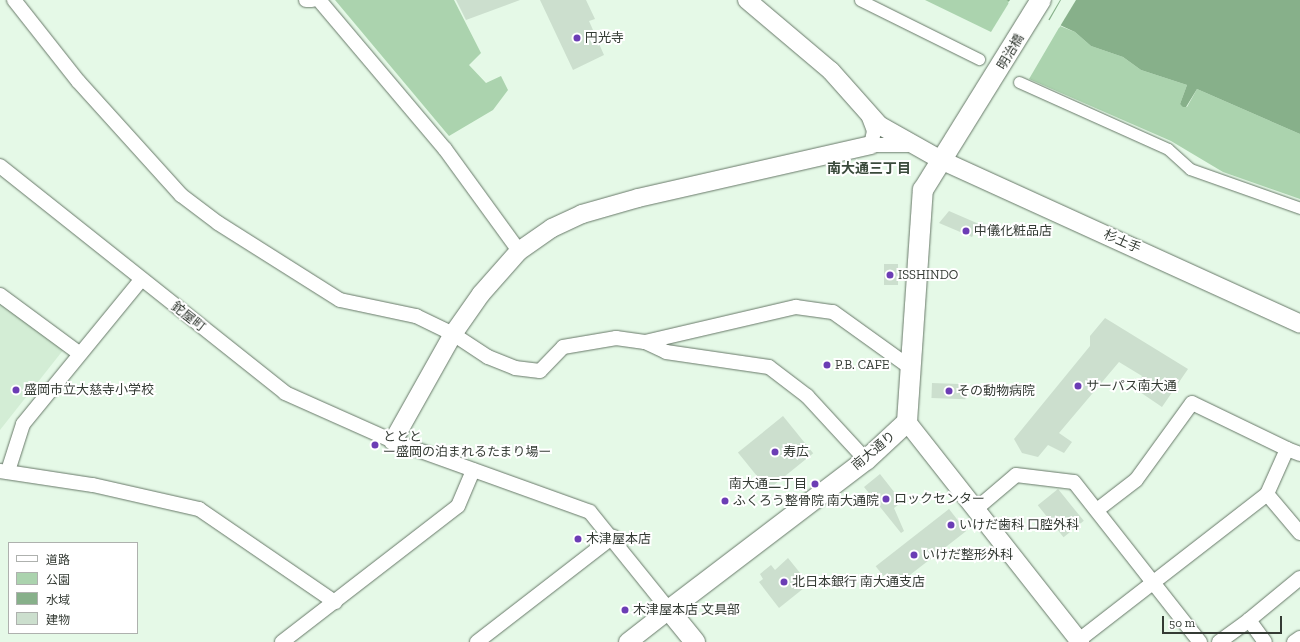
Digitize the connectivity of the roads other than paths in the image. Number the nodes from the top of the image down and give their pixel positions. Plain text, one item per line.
1 (14, 0) edge
2 (306, 0) edge
3 (312, 0) edge
4 (319, 0) edge
5 (748, 0) edge
6 (860, 0) edge
7 (1041, 0) edge
8 (979, 59) dead end
9 (1019, 82) dead end
10 (868, 113) junction
11 (871, 145) junction
12 (916, 146) junction
13 (943, 161) junction
14 (0, 166) edge
15 (1300, 208) edge
16 (519, 251) junction
17 (141, 280) junction
18 (0, 295) edge
19 (1300, 324) edge
20 (453, 334) junction
21 (645, 342) junction
22 (79, 353) junction
23 (911, 368) junction
24 (907, 422) junction
25 (393, 441) junction
26 (1294, 452) edge
27 (866, 460) junction
28 (473, 470) junction
29 (4, 471) edge
30 (1267, 494) junction
31 (976, 509) junction
32 (1097, 510) junction
33 (1300, 533) edge
34 (613, 537) junction
35 (1300, 578) edge
36 (1154, 582) junction
37 (335, 602) junction
38 (669, 610) junction
39 (1249, 620) junction
40 (1300, 638) edge
41 (1080, 641) edge
42 (282, 642) edge
43 (477, 642) edge
44 (628, 642) edge
45 (695, 642) edge
46 (1200, 642) edge
47 (1219, 642) edge
48 (1265, 642) edge
49 (1294, 642) edge

1 - 20 street
2 - 3 street
4 - 16 street
5 - 10 street, 杉土手
6 - 8 street
7 - 13 main road, 明治橋
9 - 15 street
10 - 11 street
10 - 12 street, 杉土手
11 - 12 street
11 - 16 street
12 - 13 street, 杉土手
13 - 19 street, 杉土手
13 - 23 main road, 南大通り
14 - 17 street, 鉈屋町
16 - 20 street
17 - 22 street
17 - 25 street, 鉈屋町
18 - 22 street
20 - 21 street
20 - 25 street
21 - 23 street
21 - 27 street
22 - 29 street
23 - 24 main road, 南大通り
24 - 27 main road, 南大通り
24 - 31 street
25 - 28 street, 鉈屋町
26 - 30 street
26 - 32 street
27 - 38 main road, 南大通り
28 - 34 street, 鉈屋町
28 - 37 street
29 - 37 street
30 - 33 street
30 - 36 street
31 - 32 street
31 - 41 street
32 - 36 street
34 - 38 street, 鉈屋町
34 - 43 street
35 - 39 street
36 - 41 street
36 - 46 street
37 - 42 street
38 - 44 street, 南大通り
38 - 45 main road
39 - 47 street
39 - 48 street
40 - 49 street

